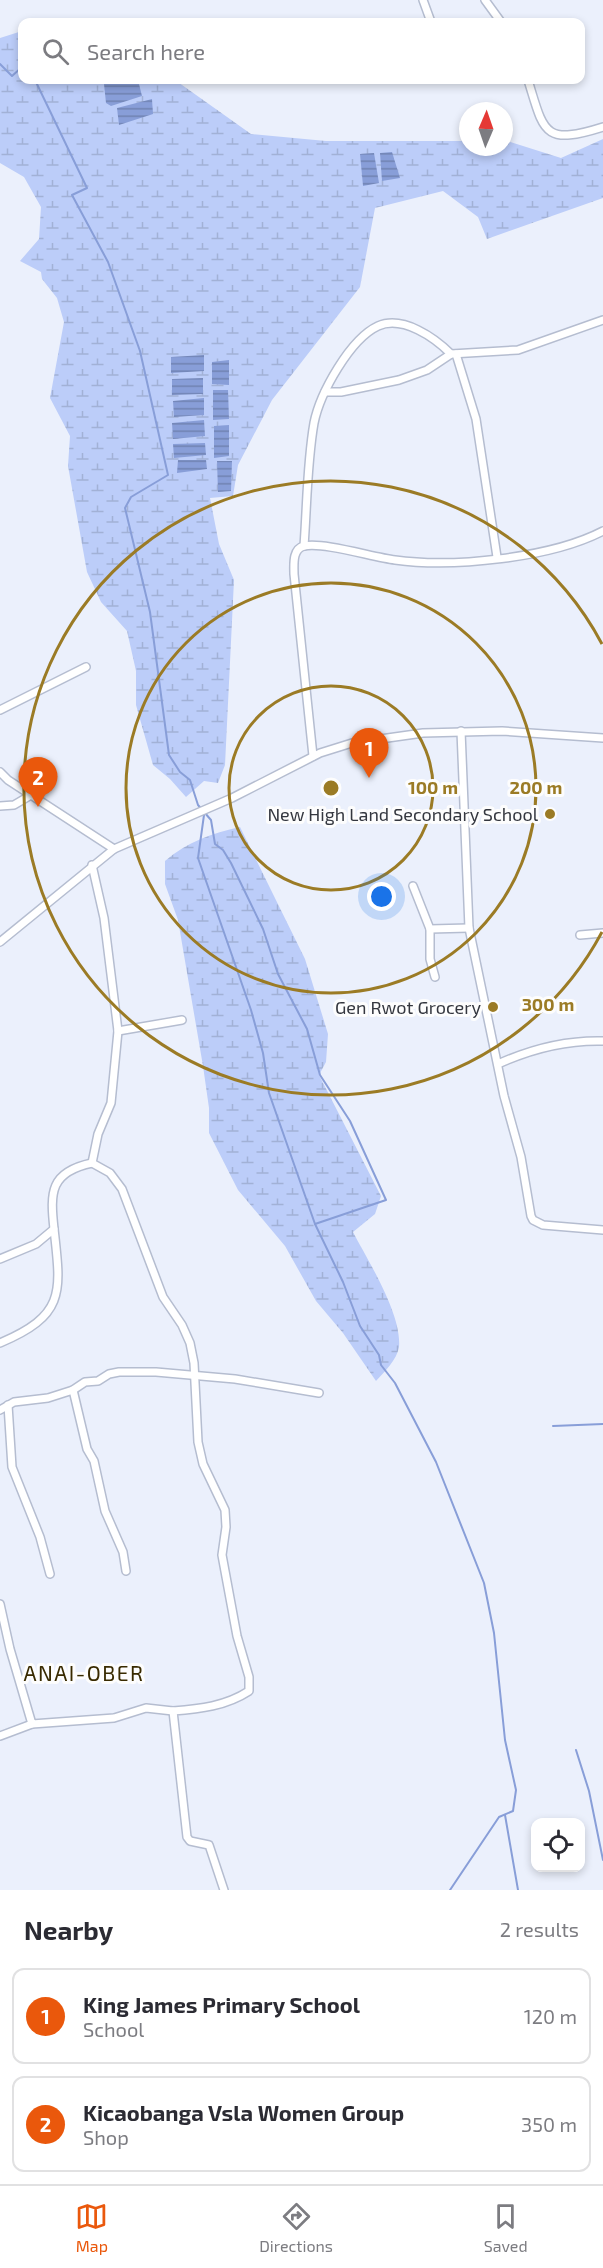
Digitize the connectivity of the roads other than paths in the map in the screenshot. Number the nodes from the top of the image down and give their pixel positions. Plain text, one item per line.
1 (423, 0) edge
2 (485, 0) edge
3 (430, 18) edge
4 (498, 18) edge
5 (529, 84) edge
6 (603, 127) edge
7 (603, 320) edge
8 (454, 354) junction
9 (325, 392) junction
10 (603, 531) edge
11 (304, 546) junction
12 (497, 557) junction
13 (86, 667) dead end
14 (0, 710) edge
15 (461, 731) junction
16 (603, 738) edge
17 (313, 756) junction
18 (0, 772) edge
19 (31, 795) junction
20 (0, 807) edge
21 (114, 849) junction
22 (92, 865) junction
23 (412, 886) dead end
24 (469, 928) junction
25 (430, 929) junction
26 (603, 933) edge
27 (580, 935) dead end
28 (0, 942) edge
29 (435, 977) dead end
30 (182, 1020) dead end
31 (118, 1031) junction
32 (603, 1041) edge
33 (498, 1064) junction
34 (92, 1163) junction
35 (54, 1229) junction
36 (603, 1230) edge
37 (0, 1260) edge
38 (0, 1343) edge
39 (194, 1376) junction
40 (73, 1390) junction
41 (319, 1393) dead end
42 (9, 1405) junction
43 (0, 1410) edge
44 (126, 1571) dead end
45 (50, 1574) dead end
46 (0, 1604) edge
47 (173, 1711) junction
48 (32, 1724) junction
49 (0, 1736) edge
50 (224, 1890) edge

1 - 3 street
2 - 4 street
5 - 6 street
7 - 8 street
8 - 9 street
8 - 9 street
8 - 12 street
9 - 11 street
10 - 12 street
11 - 12 street
11 - 17 street
13 - 14 street
15 - 16 street
15 - 17 street
15 - 24 street
17 - 21 street
18 - 19 street
19 - 20 street
19 - 21 street
21 - 22 street
22 - 28 street
22 - 31 street
23 - 25 street
24 - 25 street
24 - 33 street
25 - 29 street
26 - 27 street
30 - 31 street
31 - 34 street
32 - 33 street
33 - 36 street
34 - 35 street
34 - 39 street
35 - 37 street
35 - 38 street
39 - 40 street
39 - 41 street
39 - 47 street
40 - 42 street
40 - 44 street
42 - 43 street
42 - 45 street
46 - 48 street
47 - 48 street
47 - 50 street
48 - 49 street

